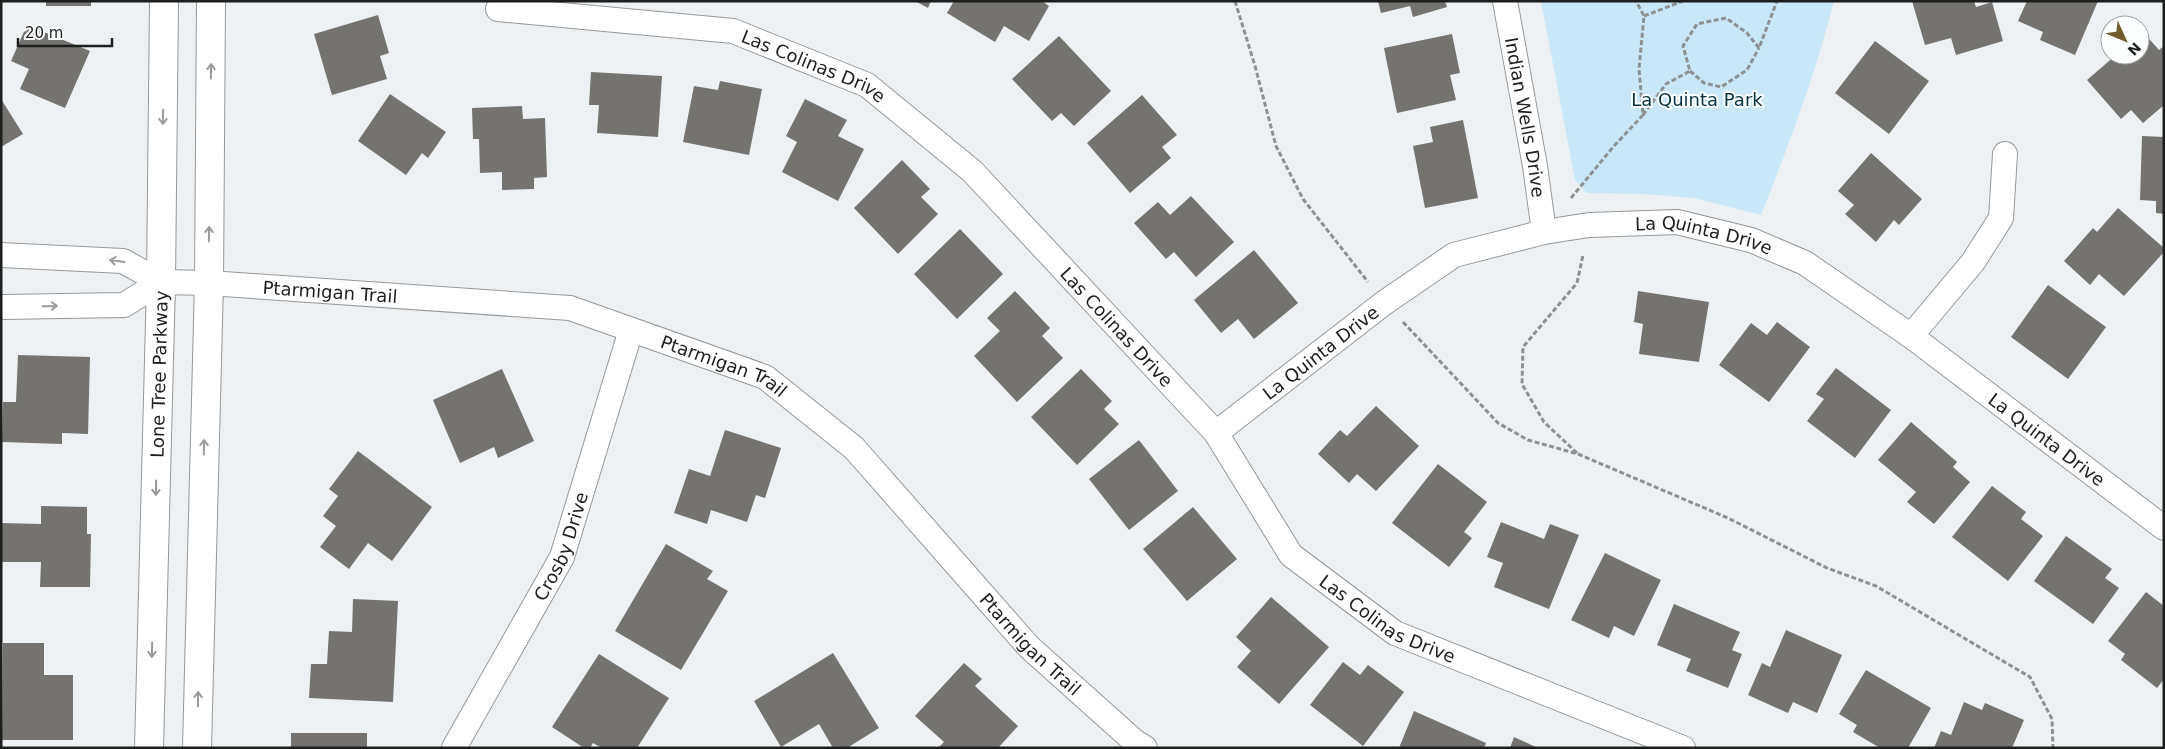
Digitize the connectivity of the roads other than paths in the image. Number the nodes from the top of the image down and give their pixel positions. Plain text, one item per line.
1 (164, 1) edge
2 (211, 1) edge
3 (1504, 1) edge
4 (498, 9) dead end
5 (2005, 154) dead end
6 (1544, 232) junction
7 (1, 254) edge
8 (161, 282) junction
9 (208, 283) junction
10 (1, 307) edge
11 (631, 330) junction
12 (1911, 336) junction
13 (1216, 433) junction
14 (2164, 528) edge
15 (150, 748) edge
16 (197, 748) edge
17 (454, 748) edge
18 (1145, 748) edge
19 (1683, 748) edge

1 -> 8 street, Lone Tree Parkway
9 -> 2 street
3 - 6 street, Indian Wells Drive
4 - 13 street, Las Colinas Drive
5 - 12 street
6 - 12 street, La Quinta Drive
6 - 13 street, La Quinta Drive
8 -> 7 street
8 - 9 street, Ptarmigan Trail
10 -> 8 street
8 -> 15 street, Lone Tree Parkway
9 - 11 street, Ptarmigan Trail
16 -> 9 street
11 - 17 street, Crosby Drive
11 - 18 street, Ptarmigan Trail
12 - 14 street, La Quinta Drive
13 - 19 street, Las Colinas Drive

